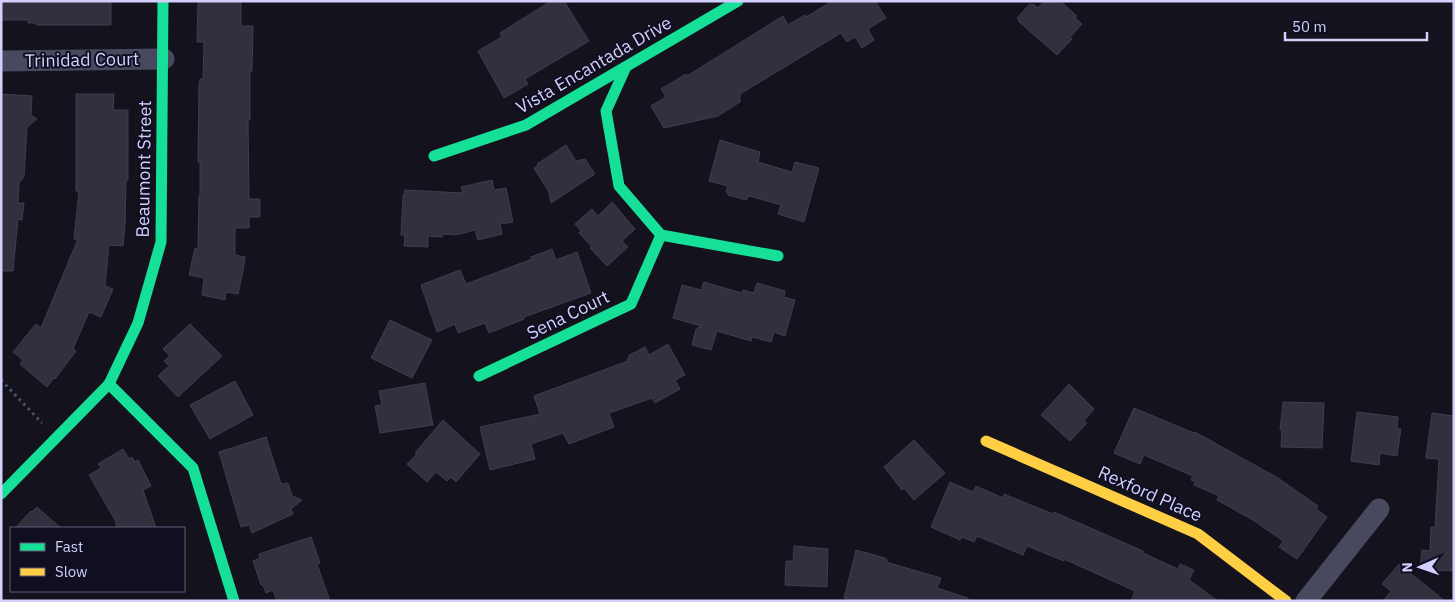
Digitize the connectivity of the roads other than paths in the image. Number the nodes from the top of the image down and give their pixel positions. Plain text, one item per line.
1 (163, 1) edge
2 (738, 1) edge
3 (164, 59) junction
4 (1, 61) edge
5 (625, 69) junction
6 (434, 156) dead end
7 (661, 235) junction
8 (778, 256) dead end
9 (479, 376) dead end
10 (108, 384) junction
11 (986, 441) dead end
12 (1, 494) edge
13 (1379, 509) dead end
14 (234, 601) edge
15 (1286, 601) edge
16 (1306, 601) edge

1 - 3 street, Beaumont Street
2 - 5 street, Vista Encantada Drive
3 - 4 street, Trinidad Court
3 - 10 street, Beaumont Street
5 - 6 street, Vista Encantada Drive
5 - 7 street
7 - 8 street
7 - 9 street, Sena Court
10 - 12 street, Beaumont Street
10 - 14 street
11 - 15 street, Rexford Place
13 - 16 street

